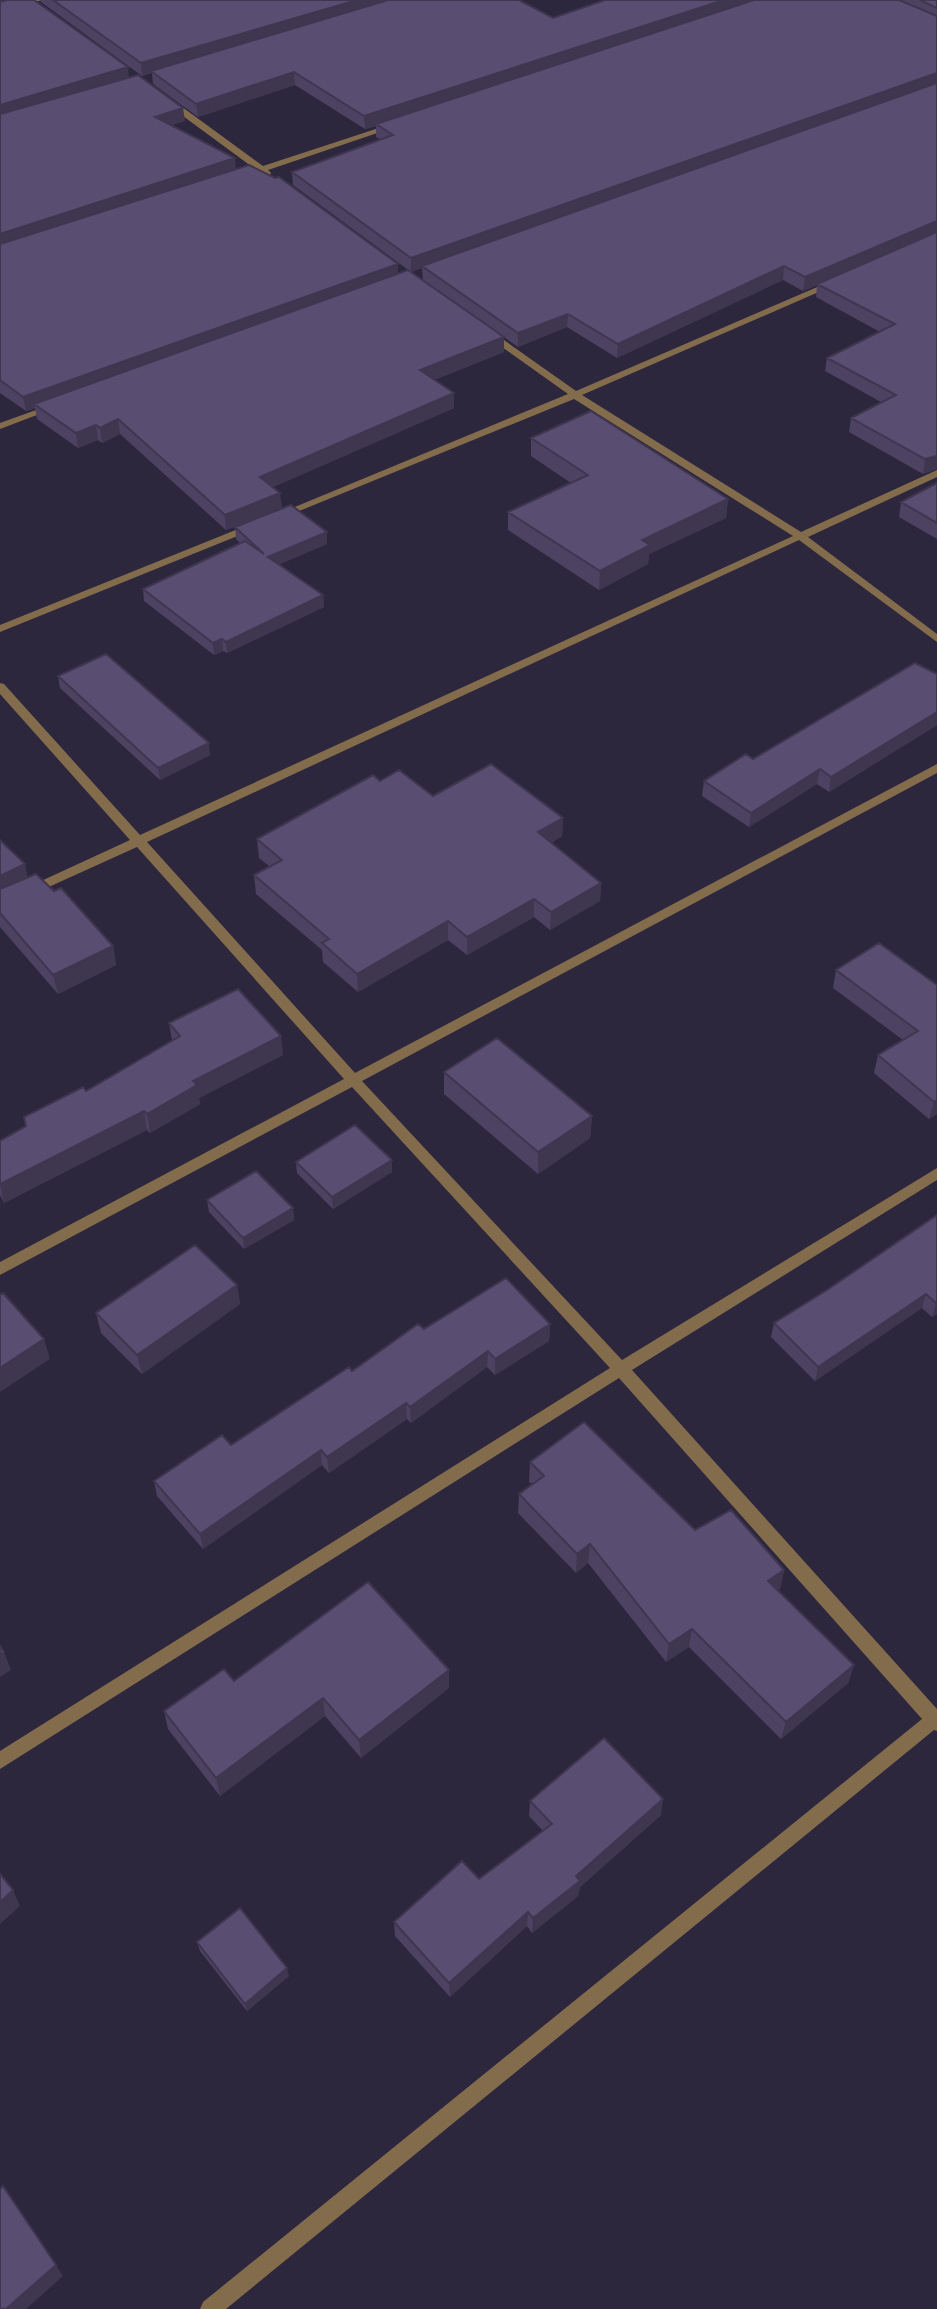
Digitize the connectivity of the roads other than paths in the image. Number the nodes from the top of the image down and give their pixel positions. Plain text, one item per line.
1 (32, 1) edge
2 (0, 10) edge
3 (42, 10) edge
4 (163, 97) edge
5 (408, 122) edge
6 (262, 169) junction
7 (273, 177) edge
8 (236, 178) edge
9 (837, 282) edge
10 (477, 326) edge
11 (575, 395) junction
12 (64, 403) edge
13 (0, 426) edge
14 (937, 473) edge
15 (799, 535) junction
16 (0, 629) edge
17 (937, 639) edge
18 (0, 687) edge
19 (937, 768) edge
20 (136, 841) junction
21 (0, 905) edge
22 (354, 1081) junction
23 (937, 1173) edge
24 (0, 1269) edge
25 (621, 1369) junction
26 (936, 1720) edge
27 (0, 1761) edge
28 (210, 2309) edge

1 - 2 street
1 - 3 street
4 - 6 street
5 - 6 street
6 - 7 street
6 - 8 street
9 - 11 street
10 - 11 street
11 - 15 street
11 - 16 street
12 - 13 street
14 - 15 street
15 - 17 street
15 - 20 street
18 - 20 street
19 - 22 street
20 - 21 street
20 - 22 street
22 - 24 street
22 - 25 street
23 - 25 street
25 - 26 street
25 - 27 street
26 - 28 street

